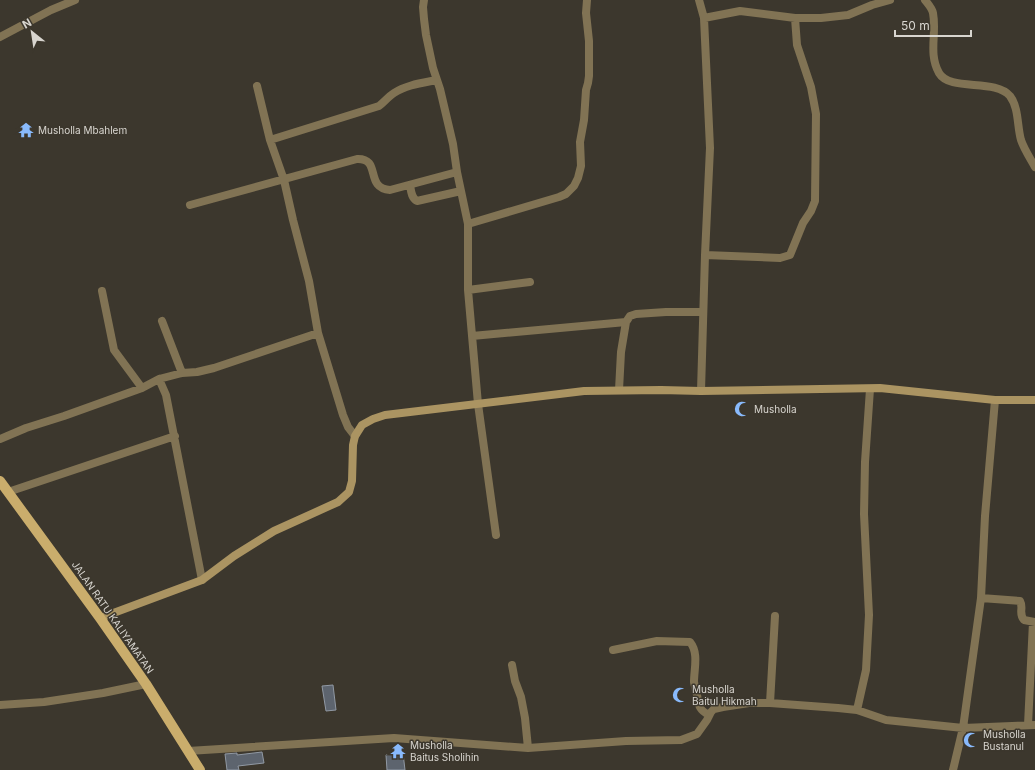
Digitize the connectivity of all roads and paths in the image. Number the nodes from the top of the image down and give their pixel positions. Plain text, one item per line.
1 (75, 0) edge
2 (424, 0) edge
3 (587, 0) edge
4 (699, 0) edge
5 (890, 0) edge
6 (925, 0) edge
7 (704, 18) junction
8 (795, 18) junction
9 (0, 37) edge
10 (437, 80) junction
11 (257, 86) dead end
12 (270, 140) junction
13 (1035, 167) edge
14 (457, 172) junction
15 (284, 180) junction
16 (410, 185) junction
17 (461, 191) junction
18 (190, 205) dead end
19 (468, 224) junction
20 (705, 255) junction
21 (530, 282) dead end
22 (468, 290) junction
23 (102, 291) dead end
24 (703, 312) junction
25 (162, 321) dead end
26 (626, 322) junction
27 (318, 333) junction
28 (472, 336) junction
29 (182, 373) junction
30 (159, 380) junction
31 (142, 388) junction
32 (870, 388) junction
33 (619, 390) junction
34 (701, 391) junction
35 (995, 400) junction
36 (1035, 400) edge
37 (478, 404) junction
38 (175, 436) junction
39 (355, 436) junction
40 (0, 439) edge
41 (0, 481) edge
42 (8, 492) junction
43 (496, 535) dead end
44 (202, 580) junction
45 (981, 598) junction
46 (775, 616) dead end
47 (100, 618) junction
48 (1034, 622) edge
49 (613, 650) dead end
50 (512, 665) dead end
51 (146, 684) junction
52 (770, 703) junction
53 (0, 705) edge
54 (857, 710) junction
55 (709, 715) junction
56 (1031, 725) edge
57 (963, 728) junction
58 (528, 748) junction
59 (188, 750) junction
60 (200, 770) edge
61 (953, 770) edge

1 - 9 street
2 - 10 street
3 - 19 street
4 - 7 street
5 - 8 street
6 - 13 street
7 - 8 street
7 - 20 street
8 - 20 street
10 - 12 street
10 - 14 street
11 - 12 street
12 - 15 street
14 - 16 street
14 - 17 street
15 - 16 street
15 - 18 street
15 - 27 street
16 - 17 street
17 - 19 street
19 - 22 street
20 - 24 street
21 - 22 street
22 - 28 street
23 - 31 street
24 - 26 street
24 - 34 street
25 - 29 street
26 - 28 street
26 - 33 street
27 - 29 street
27 - 39 street
28 - 37 street
29 - 30 street
30 - 31 street
30 - 38 street
31 - 40 street
32 - 34 street
32 - 35 street
32 - 54 street
33 - 34 street
33 - 37 street
35 - 36 street
35 - 45 street
37 - 39 street
37 - 43 street
38 - 42 street
38 - 44 street
39 - 44 street
41 - 42 main road, JALAN RATU KALIYAMATAN
42 - 47 main road, JALAN RATU KALIYAMATAN
44 - 47 street
45 - 48 street
45 - 57 street
46 - 52 street
47 - 51 main road, JALAN RATU KALIYAMATAN
48 - 56 street
49 - 55 street
50 - 58 street
51 - 53 street
51 - 59 main road, JALAN RATU KALIYAMATAN
52 - 54 street
52 - 55 street
54 - 57 street
55 - 58 street
56 - 57 street
57 - 61 street
58 - 59 street
59 - 60 main road, JALAN RATU KALIYAMATAN

